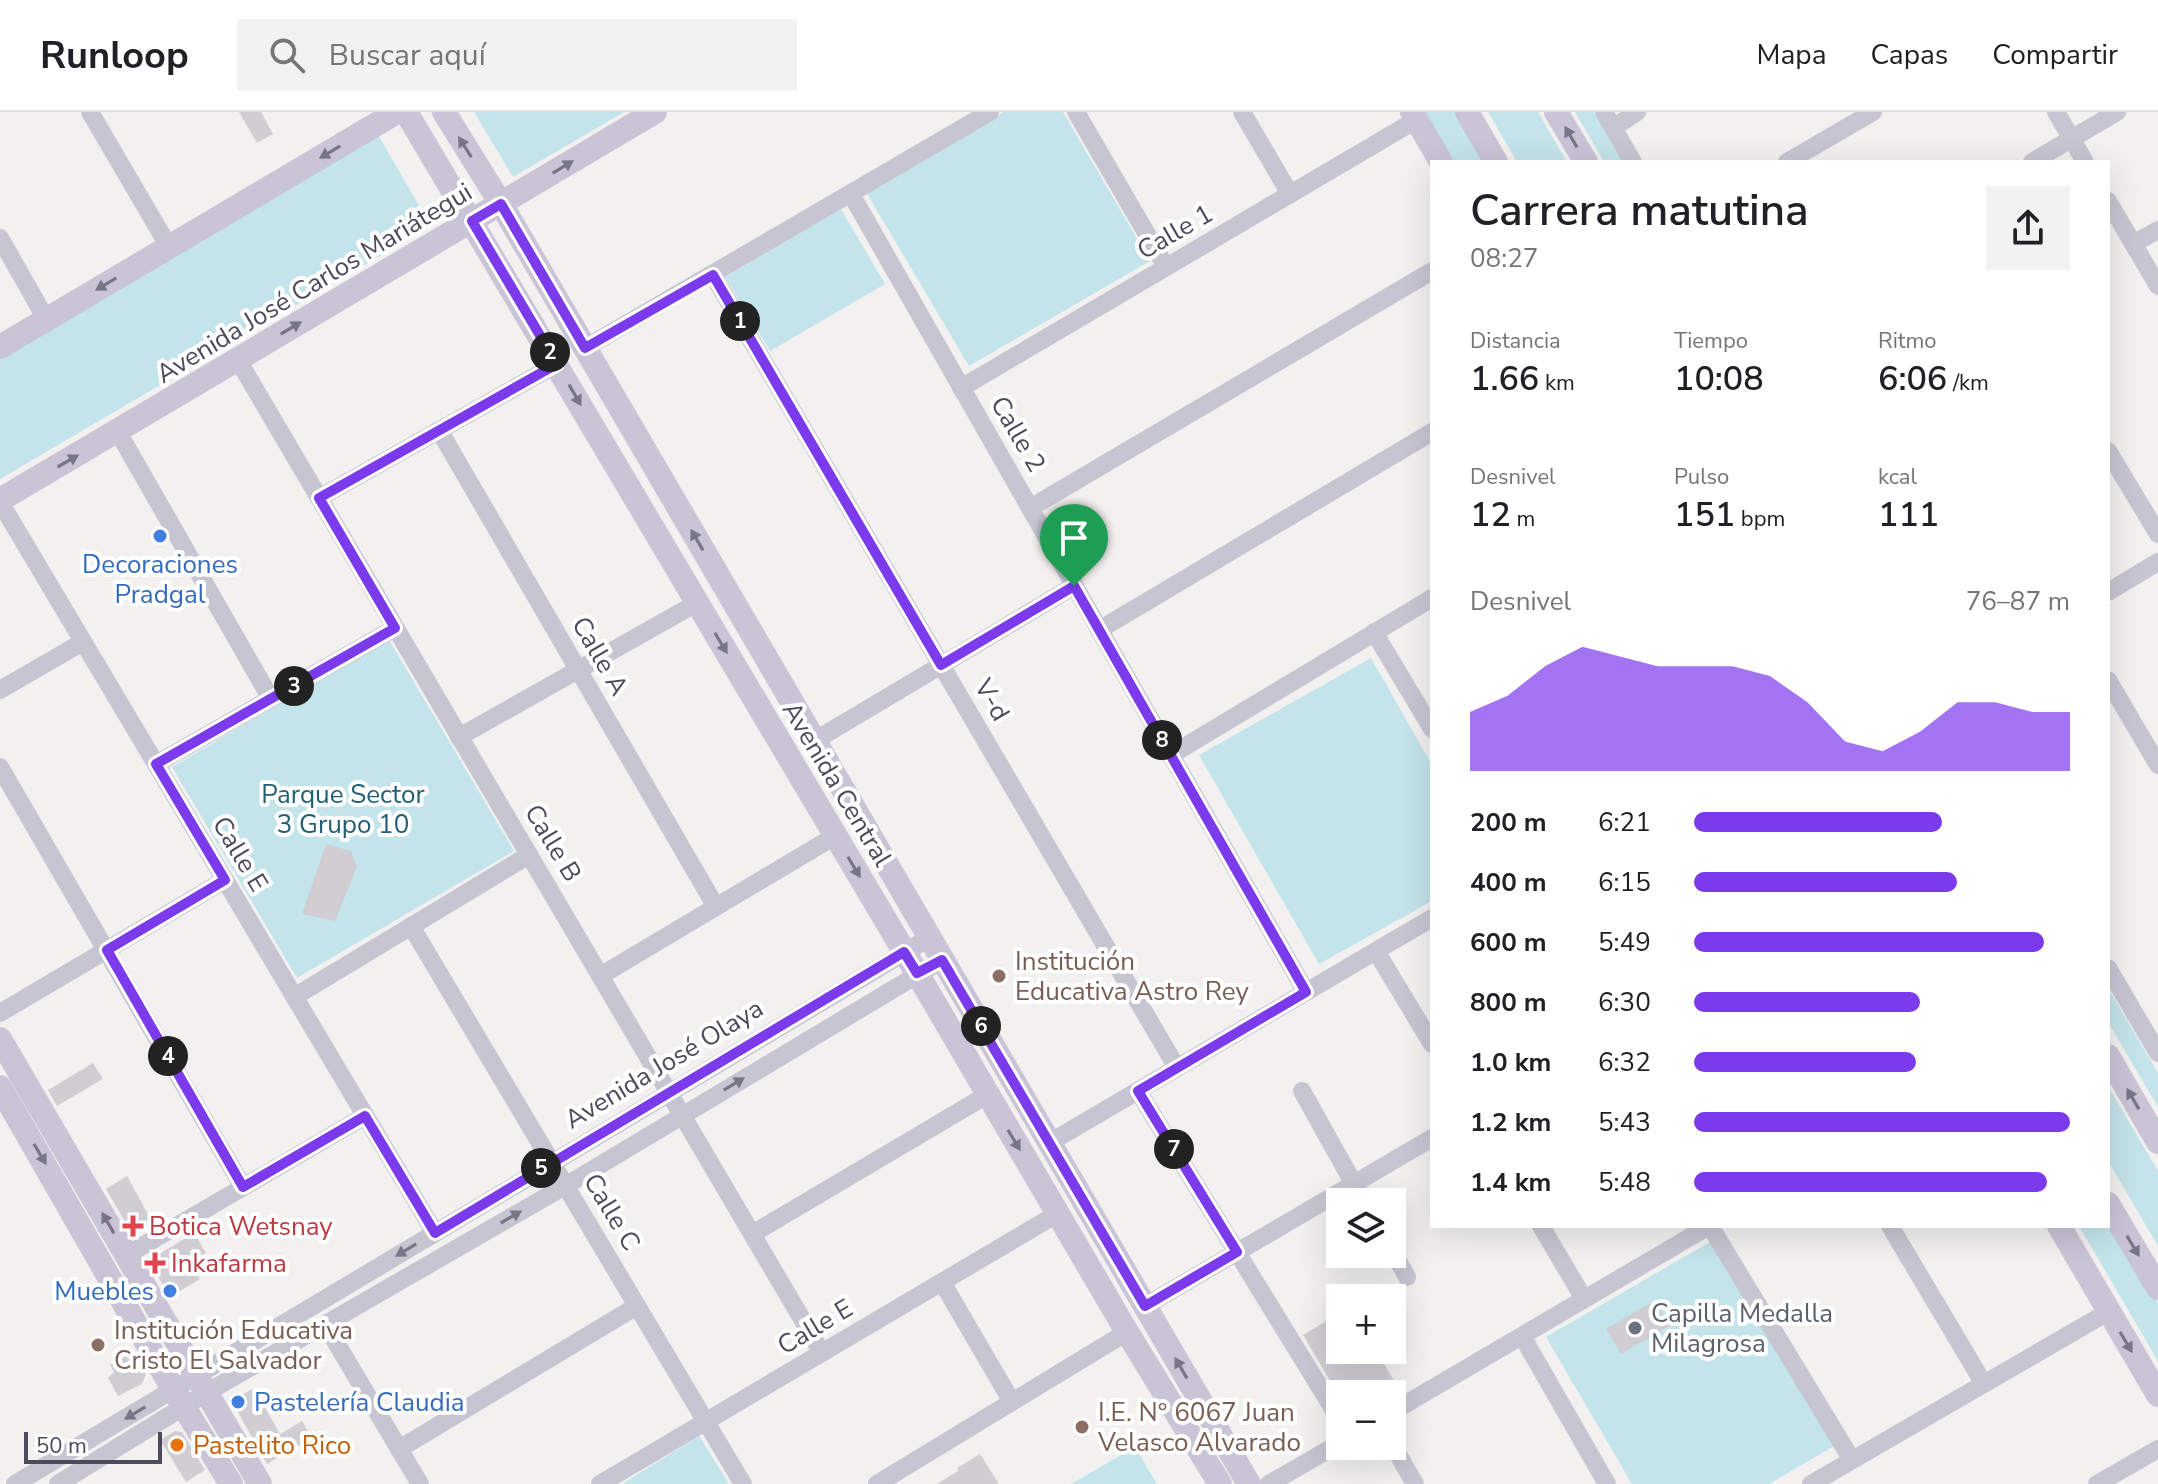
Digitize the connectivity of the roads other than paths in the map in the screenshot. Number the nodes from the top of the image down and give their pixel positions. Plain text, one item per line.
1 (90, 112) edge
2 (397, 112) edge
3 (406, 112) edge
4 (444, 112) edge
5 (655, 112) edge
6 (990, 112) edge
7 (1076, 112) edge
8 (1242, 112) edge
9 (1467, 112) edge
10 (1556, 112) edge
11 (1637, 112) edge
12 (1873, 112) edge
13 (2056, 112) edge
14 (2117, 112) edge
15 (1414, 116) edge
16 (1609, 120) edge
17 (2071, 139) junction
18 (1440, 160) edge
19 (1495, 160) edge
20 (1585, 160) edge
21 (1632, 160) edge
22 (1790, 160) edge
23 (2035, 160) edge
24 (2084, 160) edge
25 (851, 194) junction
26 (1290, 194) junction
27 (501, 204) junction
28 (2110, 204) edge
29 (472, 221) junction
30 (2158, 230) edge
31 (0, 238) edge
32 (2133, 244) junction
33 (169, 247) junction
34 (1166, 267) junction
35 (1430, 272) edge
36 (713, 275) junction
37 (2158, 286) edge
38 (46, 319) junction
39 (0, 347) edge
40 (585, 348) junction
41 (238, 360) junction
42 (557, 364) junction
43 (961, 388) junction
44 (439, 430) junction
45 (118, 432) junction
46 (1430, 433) edge
47 (2110, 454) edge
48 (319, 498) junction
49 (0, 501) edge
50 (1030, 508) junction
51 (2158, 534) edge
52 (2158, 562) edge
53 (1074, 586) junction
54 (2110, 591) edge
55 (1430, 599) edge
56 (697, 603) junction
57 (395, 628) junction
58 (1099, 630) junction
59 (1374, 632) junction
60 (83, 642) junction
61 (941, 665) junction
62 (578, 670) junction
63 (2110, 683) edge
64 (0, 690) edge
65 (271, 699) junction
66 (1430, 726) edge
67 (459, 737) junction
68 (814, 741) junction
69 (1171, 755) junction
70 (156, 764) junction
71 (2158, 765) edge
72 (0, 767) edge
73 (835, 836) junction
74 (529, 855) junction
75 (225, 880) junction
76 (716, 907) junction
77 (1430, 919) edge
78 (411, 926) junction
79 (929, 938) junction
80 (107, 950) junction
81 (1376, 951) junction
82 (904, 952) junction
83 (942, 960) junction
84 (2110, 971) edge
85 (917, 973) junction
86 (600, 976) junction
87 (1306, 992) junction
88 (294, 997) junction
89 (0, 1013) edge
90 (0, 1039) edge
91 (1430, 1041) edge
92 (2158, 1053) edge
93 (2110, 1059) edge
94 (1177, 1068) junction
95 (0, 1087) edge
96 (1138, 1091) junction
97 (1302, 1091) dead end
98 (668, 1092) junction
99 (987, 1095) junction
100 (682, 1115) junction
101 (365, 1116) junction
102 (1430, 1139) edge
103 (2158, 1142) edge
104 (1049, 1143) junction
105 (551, 1162) junction
106 (1354, 1183) junction
107 (565, 1186) junction
108 (243, 1187) junction
109 (1357, 1188) edge
110 (2110, 1207) edge
111 (1057, 1214) junction
112 (1542, 1228) edge
113 (1707, 1228) edge
114 (1711, 1228) edge
115 (1891, 1228) edge
116 (2060, 1228) edge
117 (435, 1233) junction
118 (752, 1234) junction
119 (1237, 1252) junction
120 (127, 1255) junction
121 (1402, 1268) edge
122 (1407, 1277) dead end
123 (942, 1282) junction
124 (2158, 1288) edge
125 (1584, 1299) junction
126 (637, 1306) junction
127 (1145, 1306) junction
128 (2108, 1312) junction
129 (325, 1324) junction
130 (1127, 1332) junction
131 (1522, 1336) junction
132 (822, 1353) junction
133 (1984, 1384) junction
134 (201, 1385) junction
135 (2158, 1395) edge
136 (1326, 1397) edge
137 (179, 1398) junction
138 (1012, 1402) junction
139 (1406, 1404) edge
140 (706, 1421) junction
141 (399, 1449) junction
142 (2158, 1449) edge
143 (1326, 1451) edge
144 (1401, 1460) edge
145 (1852, 1460) junction
146 (65, 1482) edge
147 (15, 1484) edge
148 (231, 1484) edge
149 (260, 1484) edge
150 (420, 1484) edge
151 (600, 1484) edge
152 (743, 1484) edge
153 (877, 1484) edge
154 (1220, 1484) edge
155 (1249, 1484) edge
156 (1269, 1484) edge
157 (1415, 1484) edge
158 (1607, 1484) edge
159 (1811, 1484) edge
160 (2097, 1484) edge

1 - 33 street
2 -> 33 street
3 - 29 street, Avenida Central
27 -> 4 street, Avenida Central
27 -> 5 street, Avenida José Carlos Mariátegui
6 - 25 street
7 - 34 street
8 - 26 street
9 - 19 street
20 -> 10 street
11 - 16 street
12 - 22 street
13 - 17 street
14 - 17 street
15 - 18 street
15 - 26 street, Calle 1
16 - 21 street
17 - 23 street
17 - 24 street
25 - 36 street
25 - 43 street, Calle 2
26 - 34 street, Calle 1
27 - 29 street, Avenida José Carlos Mariátegui
27 - 40 street, Avenida Central
28 - 32 street
41 -> 29 street, Avenida José Carlos Mariátegui
29 - 42 street, Avenida Central
30 - 32 street
31 - 38 street
32 - 37 street
33 -> 38 street
34 - 43 street, Calle 1
35 - 50 street
36 - 40 street
36 - 61 street, V-d
38 - 39 street
68 -> 40 street, Avenida Central
41 - 45 street, Avenida José Carlos Mariátegui
41 - 48 street, Calle B
42 - 44 street
42 -> 56 street, Avenida Central
43 - 50 street, Calle 2
44 - 48 street
44 - 62 street, Calle A
49 -> 45 street, Avenida José Carlos Mariátegui
45 - 65 street
46 - 58 street
47 - 51 street
48 - 57 street, Calle B
49 - 60 street, Calle E
50 - 53 street, Calle 2
52 - 54 street
53 - 58 street, Calle 2
53 - 61 street
55 - 59 street
56 - 62 street
56 -> 73 street, Avenida Central
57 - 65 street
57 - 67 street, Calle B
58 - 69 street, Calle 2
59 - 66 street
59 - 69 street
60 - 64 street
60 - 70 street, Calle E
61 - 68 street
61 - 94 street, V-d
62 - 67 street
62 - 76 street, Calle A
63 - 71 street
65 - 70 street
67 - 74 street, Calle B
68 - 79 street, Avenida Central
69 - 87 street, Calle 2
70 - 75 street, Calle E
72 - 80 street
73 - 76 street
73 -> 82 street, Avenida Central
74 - 78 street
74 - 86 street, Calle B
75 - 80 street
75 - 88 street, Calle E
76 - 86 street
77 - 81 street
78 - 88 street
78 - 105 street, Calle C
79 - 82 street, Avenida José Olaya
79 - 83 street, Avenida Central
80 - 89 street
80 - 108 street
81 - 87 street
81 - 91 street
82 - 85 street, Avenida Central
82 - 98 street, Avenida José Olaya
83 - 85 street, Avenida José Olaya
83 - 104 street, Avenida Central
84 - 92 street
85 - 99 street, Avenida Central
100 -> 85 street, Avenida José Olaya
86 - 98 street, Calle B
87 - 94 street
88 - 101 street, Calle E
120 -> 90 street
103 -> 93 street
94 - 96 street
95 -> 137 street
96 - 104 street
96 - 119 street
97 - 106 street
98 - 100 street, Calle B
98 - 105 street, Avenida José Olaya
99 -> 111 street, Avenida Central
99 - 118 street
100 - 107 street, Avenida José Olaya
100 - 118 street, Calle B
101 - 108 street
101 - 117 street, Calle E
102 - 106 street
104 - 127 street, Avenida Central
105 - 107 street, Calle C
105 - 117 street, Avenida José Olaya
106 - 109 street
106 - 119 street
107 - 126 street, Calle C
129 -> 107 street, Avenida José Olaya
108 - 120 street
110 -> 124 street
111 - 123 street, Calle E
111 - 130 street, Avenida Central
112 - 125 street
113 - 125 street
114 - 145 street
115 - 133 street
116 - 128 street
117 -> 134 street, Avenida José Olaya
118 - 132 street, Calle B
119 - 127 street
119 - 136 street
120 - 134 street
121 - 122 street
123 - 132 street, Calle E
123 - 138 street
125 - 131 street
126 - 140 street, Calle C
126 - 141 street
155 -> 127 street, Avenida Central
128 - 133 street
128 -> 135 street
129 - 134 street, Avenida José Olaya
129 - 141 street
130 - 138 street
130 - 154 street, Avenida Central
131 - 139 street
131 - 158 street
132 - 140 street, Calle E
133 - 145 street
134 - 137 street, Avenida José Olaya
134 - 149 street
137 - 146 street, Avenida José Olaya
137 -> 147 street, Avenida José Olaya
137 - 148 street
138 - 153 street
140 - 151 street, Calle E
140 - 152 street, Calle C
141 - 150 street
142 - 160 street
143 - 156 street
144 - 157 street
145 - 159 street

